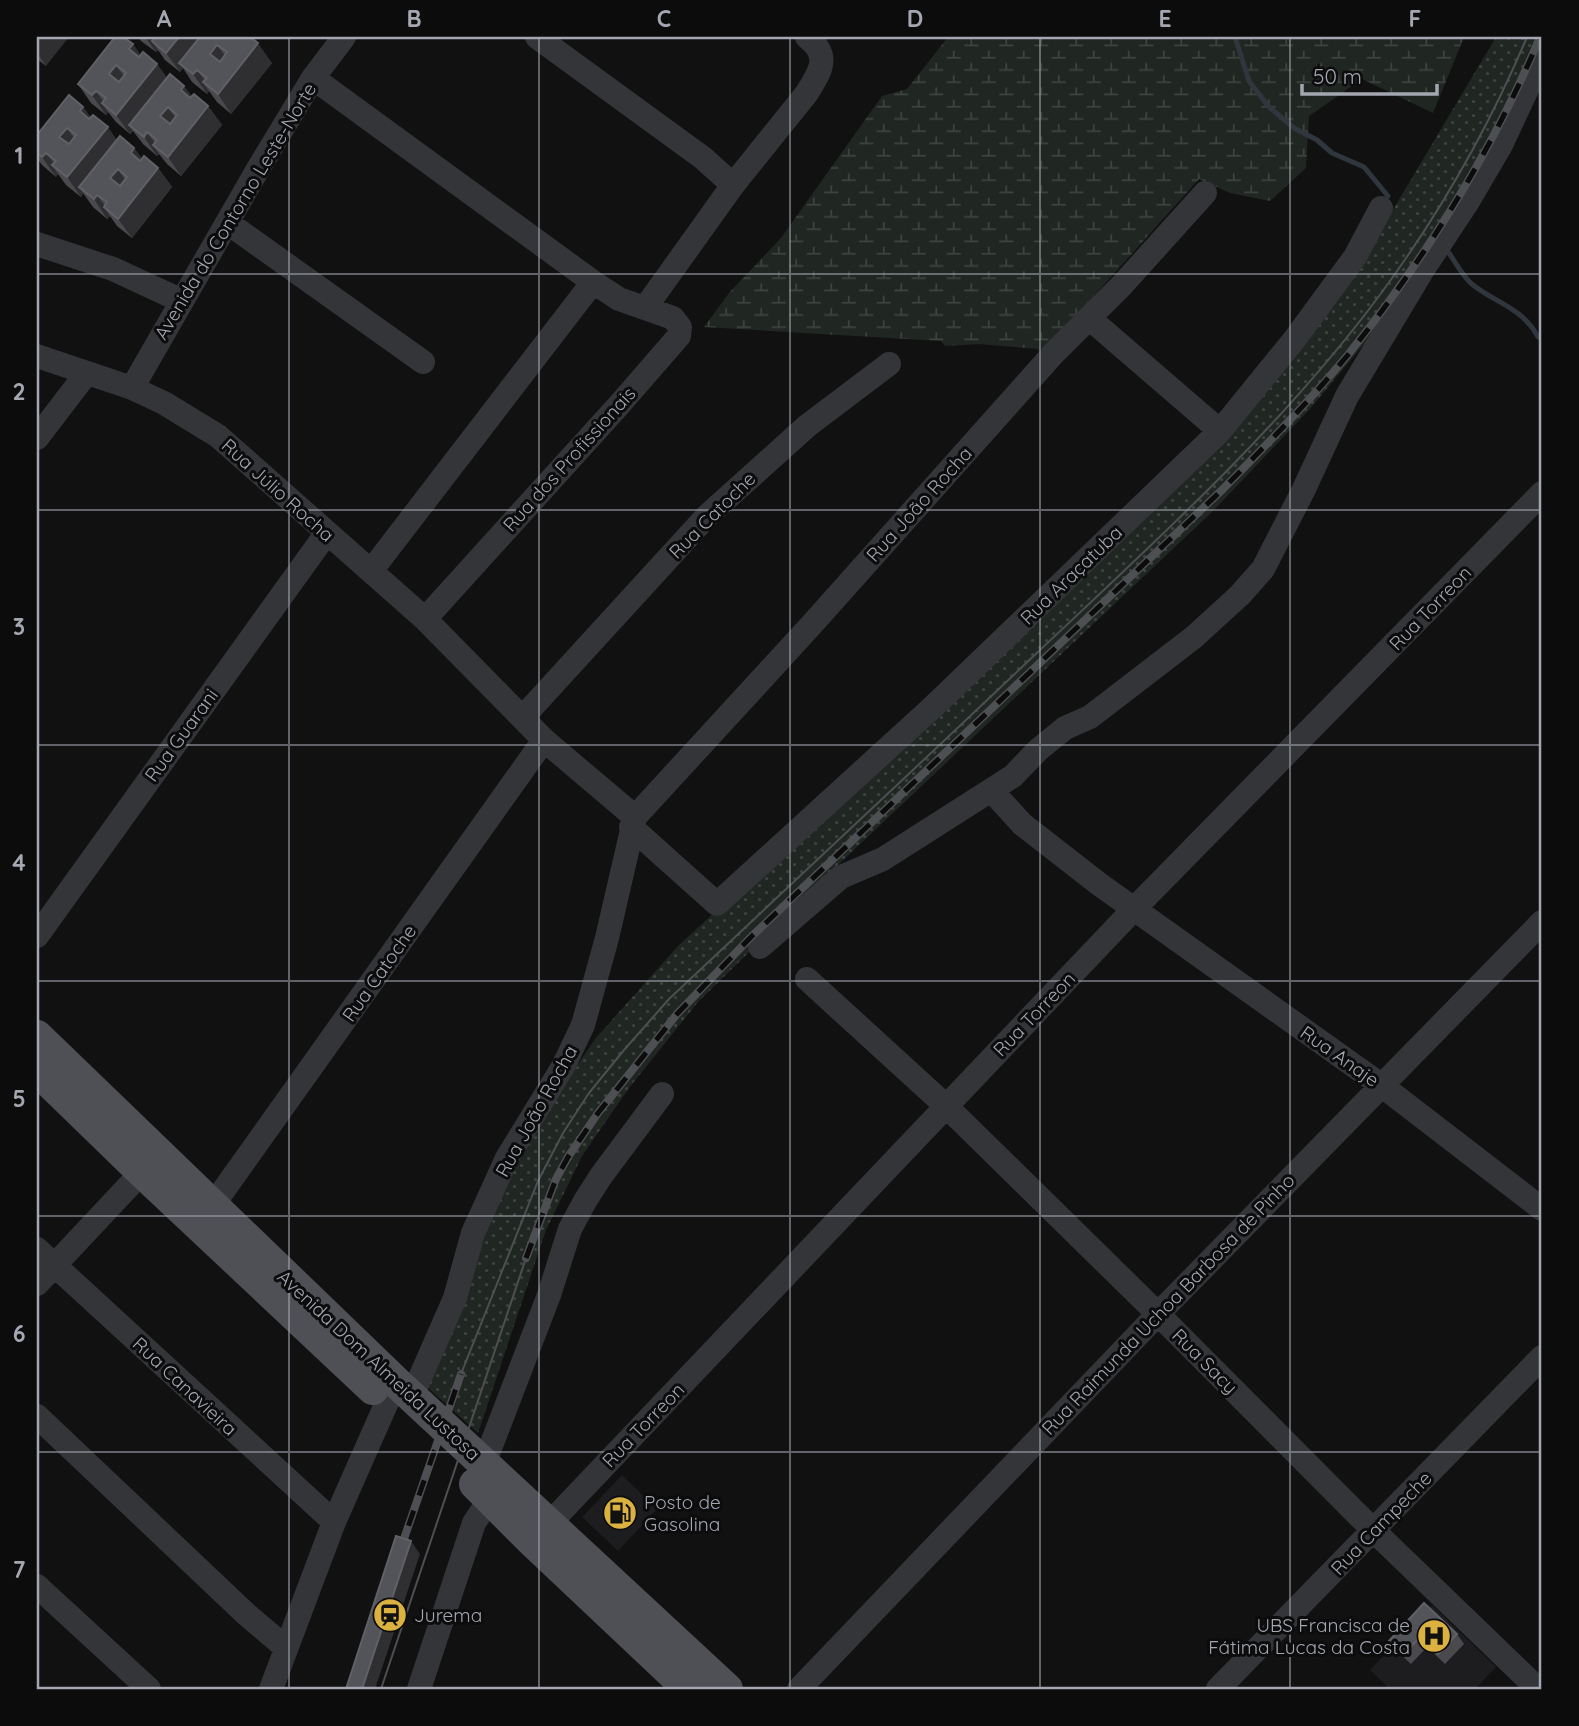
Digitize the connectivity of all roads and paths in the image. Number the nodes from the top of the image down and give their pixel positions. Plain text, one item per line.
1 (344, 37) edge
2 (537, 37) edge
3 (812, 41) edge
4 (1542, 57) edge
5 (313, 78) junction
6 (733, 185) junction
7 (1205, 193) dead end
8 (1381, 208) dead end
9 (228, 223) junction
10 (37, 244) edge
11 (593, 282) junction
12 (181, 301) junction
13 (645, 308) junction
14 (1089, 318) junction
15 (37, 356) edge
16 (423, 362) dead end
17 (889, 364) dead end
18 (86, 373) junction
19 (132, 387) junction
20 (1220, 431) junction
21 (37, 438) edge
22 (1541, 497) edge
23 (326, 534) junction
24 (371, 571) junction
25 (425, 620) junction
26 (523, 717) junction
27 (544, 740) junction
28 (992, 791) junction
29 (633, 822) junction
30 (1133, 910) junction
31 (1542, 922) edge
32 (37, 936) edge
33 (760, 947) dead end
34 (807, 979) dead end
35 (37, 1036) edge
36 (37, 1070) edge
37 (1381, 1084) junction
38 (662, 1094) dead end
39 (946, 1106) junction
40 (142, 1172) junction
41 (213, 1205) junction
42 (1542, 1209) edge
43 (46, 1258) edge
44 (37, 1284) edge
45 (1158, 1314) junction
46 (1542, 1357) edge
47 (399, 1394) junction
48 (37, 1416) edge
49 (487, 1481) junction
50 (334, 1522) junction
51 (1374, 1531) junction
52 (539, 1532) junction
53 (37, 1586) edge
54 (286, 1648) junction
55 (149, 1689) edge
56 (271, 1689) edge
57 (419, 1689) edge
58 (689, 1689) edge
59 (727, 1689) edge
60 (799, 1689) edge
61 (1218, 1689) edge
62 (1538, 1689) edge

1 - 5 street, Avenida do Contorno Leste-Norte
2 - 6 street
3 - 6 street
4 - 28 street
5 - 9 street, Avenida do Contorno Leste-Norte
5 - 11 street, Rua dos Profissionais
6 - 13 street
7 - 14 street, Rua João Rocha
8 - 20 street, Rua Araçatuba
9 - 12 street, Avenida do Contorno Leste-Norte
9 - 16 street
10 - 12 street
11 - 13 street, Rua dos Profissionais
11 - 24 street
12 - 19 street, Avenida do Contorno Leste-Norte
13 - 25 street, Rua dos Profissionais
14 - 20 street
14 - 29 street, Rua João Rocha
15 - 18 street, Rua Júlio Rocha
17 - 26 street, Rua Catoche
18 - 19 street, Rua Júlio Rocha
18 - 21 street
19 - 23 street, Rua Júlio Rocha
20 - 29 street, Rua Araçatuba
22 - 30 street, Rua Torreon
23 - 24 street, Rua Júlio Rocha
23 - 32 street, Rua Guarani
24 - 25 street, Rua Júlio Rocha
25 - 26 street
26 - 27 street
27 - 29 street
27 - 41 street, Rua Catoche
28 - 30 street, Rua Anaje
28 - 33 street
29 - 47 street, Rua João Rocha
30 - 37 street, Rua Anaje
30 - 39 street, Rua Torreon
31 - 37 street, Rua Raimunda Uchoa Barbosa de Pinho
34 - 39 street, Rua Sacy
35 - 41 main road, Avenida Dom Almeida Lustosa
36 - 40 main road, Avenida Dom Almeida Lustosa
37 - 42 street, Rua Anaje
37 - 45 street, Rua Raimunda Uchoa Barbosa de Pinho
38 - 49 street
39 - 45 street, Rua Sacy
39 - 52 street, Rua Torreon
40 - 43 street
40 - 47 main road, Avenida Dom Almeida Lustosa
41 - 47 main road, Avenida Dom Almeida Lustosa
43 - 44 street
43 - 50 street, Rua Canavieira
45 - 51 street, Rua Sacy
45 - 60 street, Rua Raimunda Uchoa Barbosa de Pinho
46 - 51 street, Rua Campeche
47 - 49 main road, Avenida Dom Almeida Lustosa
47 - 50 street, Rua João Rocha
48 - 54 street
49 - 52 main road, Avenida Dom Almeida Lustosa
49 - 57 street
50 - 54 street, Rua João Rocha
51 - 61 street, Rua Campeche
51 - 62 street, Rua Sacy
52 - 58 main road, Avenida Dom Almeida Lustosa
52 - 59 main road, Avenida Dom Almeida Lustosa
53 - 55 street
54 - 56 street, Rua João Rocha

